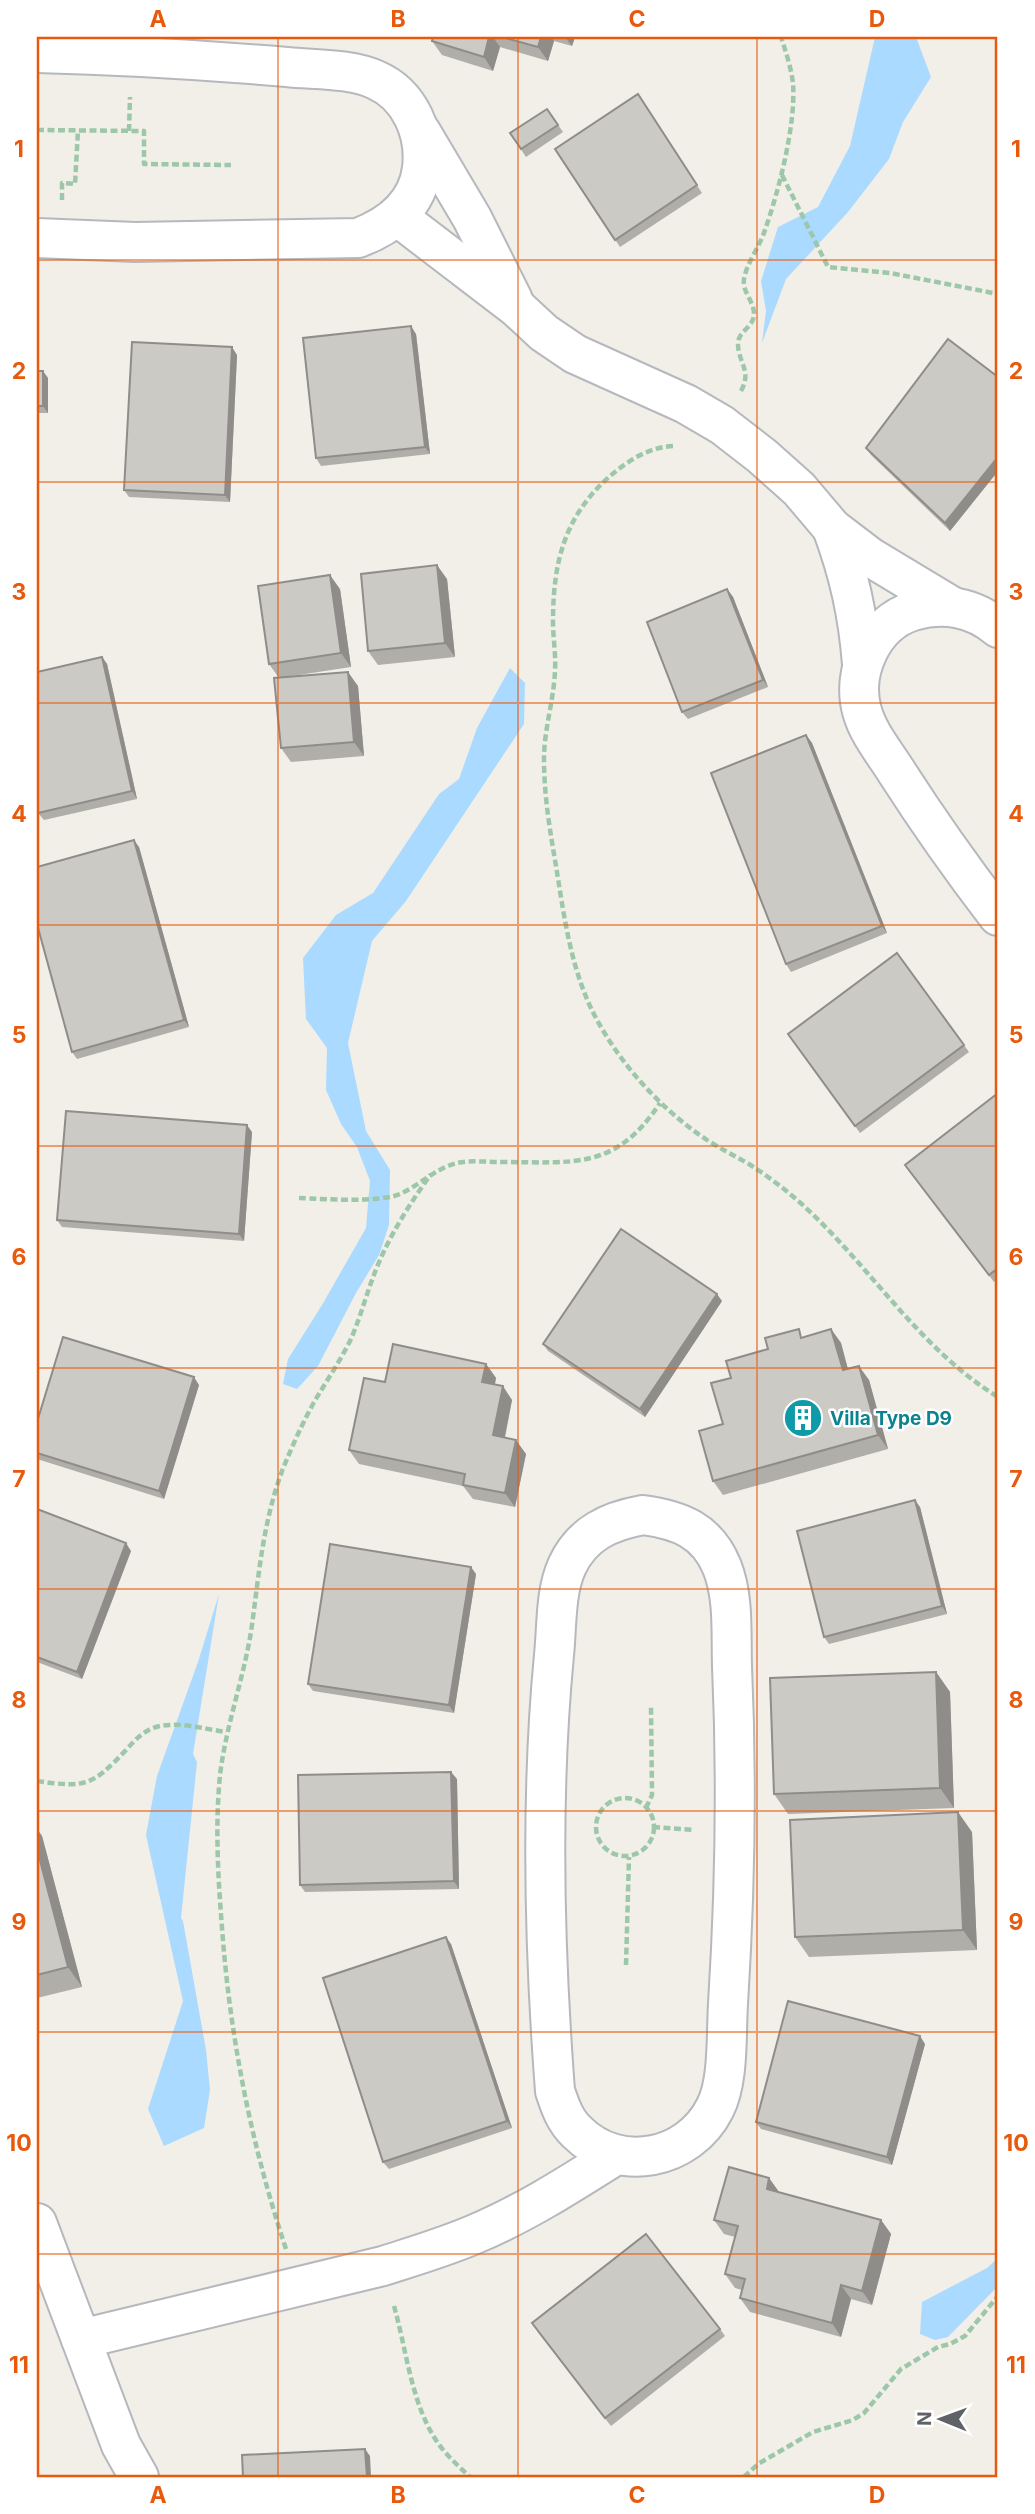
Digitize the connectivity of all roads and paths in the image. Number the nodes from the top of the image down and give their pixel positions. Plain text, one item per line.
1 (781, 37) edge
2 (37, 53) edge
3 (37, 130) edge
4 (78, 130) junction
5 (420, 131) junction
6 (231, 165) dead end
7 (781, 174) junction
8 (398, 217) junction
9 (45, 245) edge
10 (998, 294) edge
11 (517, 308) junction
12 (722, 425) junction
13 (832, 528) junction
14 (953, 607) junction
15 (998, 628) edge
16 (862, 664) junction
17 (998, 916) edge
18 (660, 1102) junction
19 (431, 1174) junction
20 (299, 1198) dead end
21 (998, 1397) edge
22 (651, 1707) dead end
23 (226, 1732) junction
24 (37, 1781) edge
25 (646, 1808) junction
26 (629, 1857) junction
27 (626, 1965) dead end
28 (616, 2155) junction
29 (37, 2223) edge
30 (383, 2266) junction
31 (299, 2287) junction
32 (998, 2296) edge
33 (81, 2339) junction
34 (129, 2466) edge
35 (470, 2477) edge
36 (744, 2477) edge

1 - 7 path
2 - 5 street
3 - 4 path
4 - 6 path
4 - 9 path
5 - 8 street
5 - 11 street
7 - 10 path
7 - 12 path
8 - 9 street
8 - 11 street
11 - 12 street
12 - 13 street
12 - 18 path
13 - 14 street
13 - 16 street
14 - 15 street
14 - 16 street
16 - 17 street
18 - 19 path
18 - 21 path
19 - 20 path
19 - 23 path
22 - 25 path
23 - 24 path
23 - 31 path
25 - 26 path
25 - 26 path
26 - 27 path
28 - 28 street
28 - 30 street
29 - 33 street
30 - 31 street
30 - 35 path
31 - 33 street
32 - 36 path
33 - 34 street

